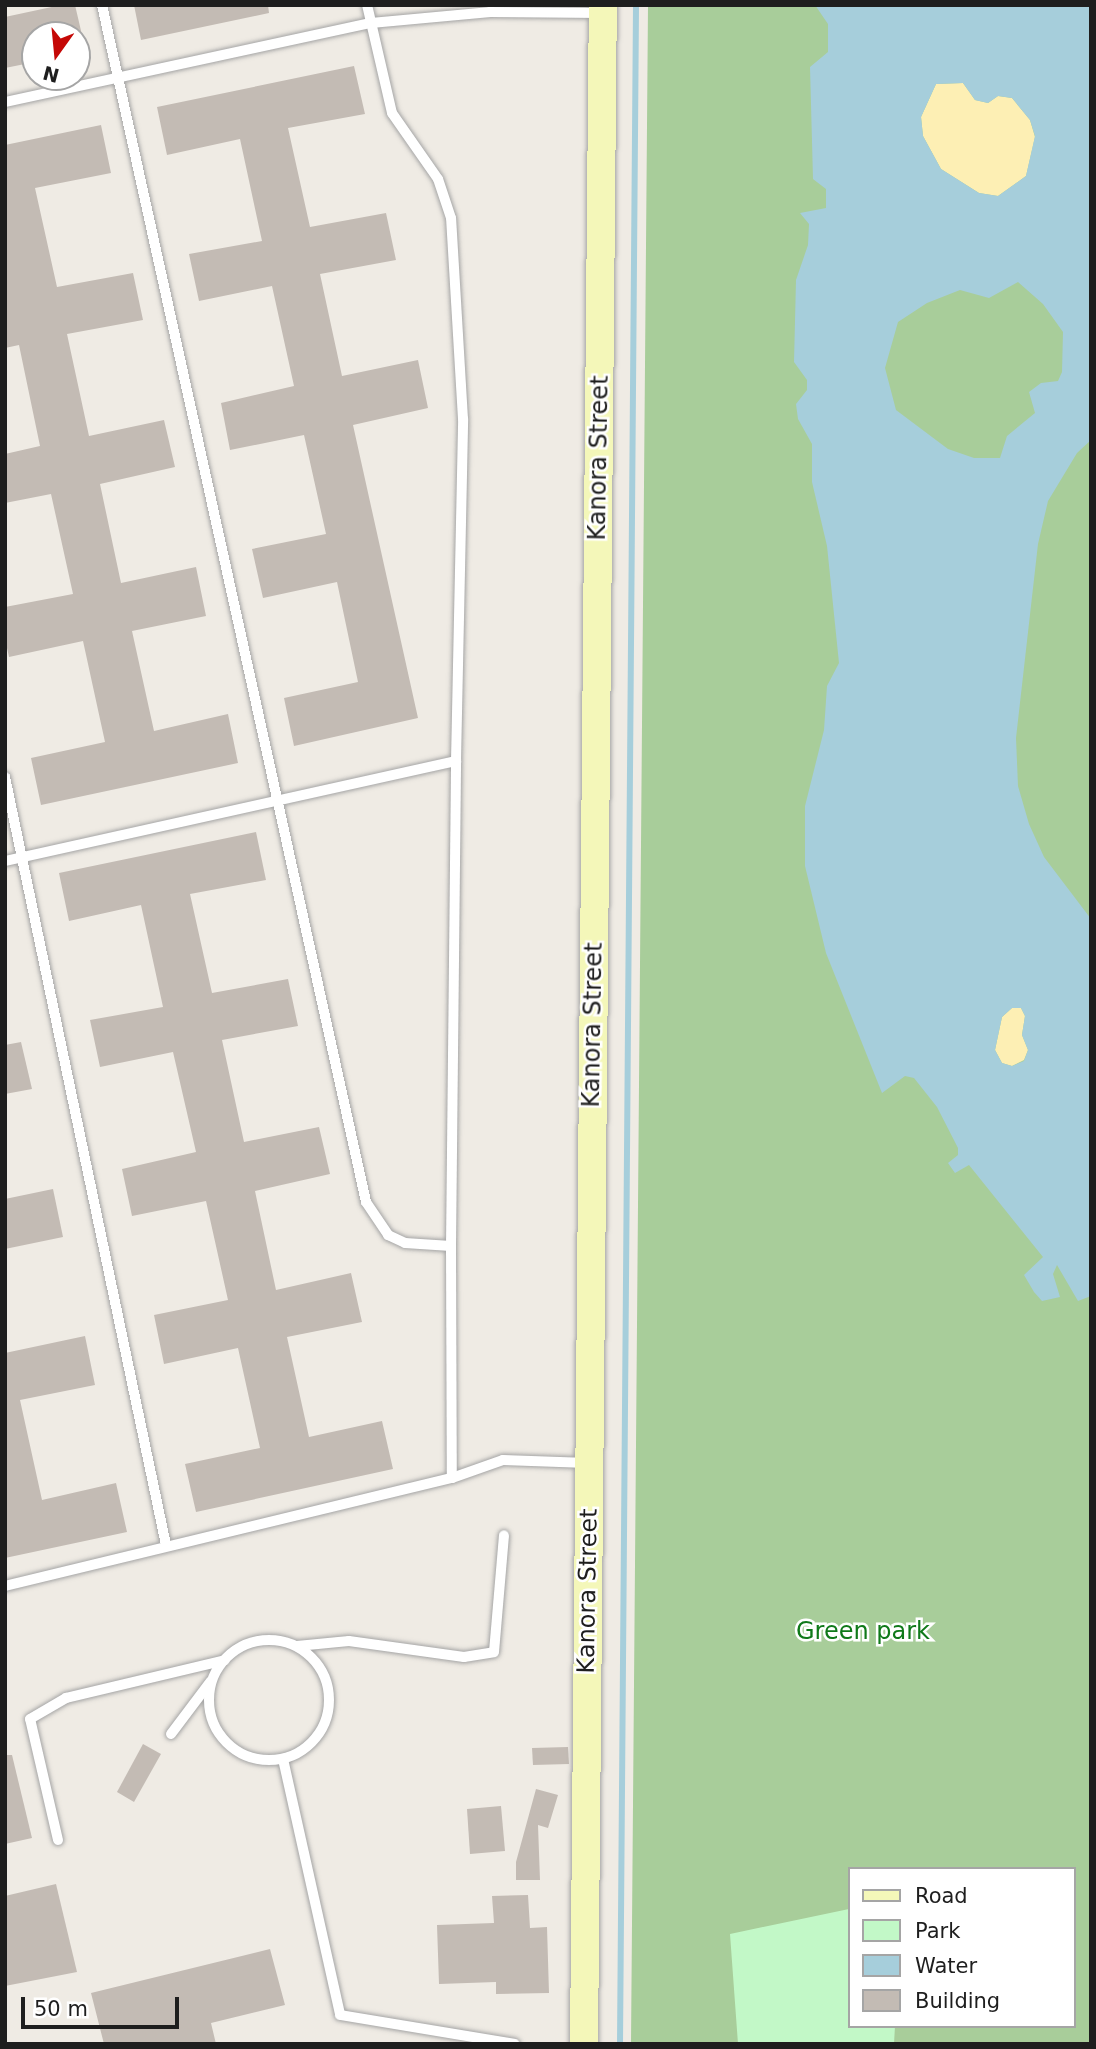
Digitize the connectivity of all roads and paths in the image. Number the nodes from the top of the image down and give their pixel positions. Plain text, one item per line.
1 (102, 5) edge
2 (367, 5) edge
3 (603, 9) edge
4 (456, 10) edge
5 (371, 23) junction
6 (117, 79) junction
7 (5, 102) edge
8 (456, 761) junction
9 (5, 777) edge
10 (279, 802) junction
11 (24, 857) junction
12 (5, 861) edge
13 (452, 1246) junction
14 (589, 1463) junction
15 (452, 1478) junction
16 (504, 1535) dead end
17 (166, 1545) junction
18 (5, 1586) edge
19 (297, 1646) junction
20 (225, 1660) junction
21 (214, 1676) junction
22 (171, 1734) dead end
23 (283, 1759) junction
24 (58, 1840) dead end
25 (514, 2044) edge
26 (584, 2044) edge

1 - 6 lane
2 - 5 lane
3 - 4 lane
3 - 14 street, Kanora Street
4 - 5 lane
5 - 6 lane
5 - 8 lane
6 - 7 lane
6 - 10 lane
8 - 10 lane
8 - 13 lane
9 - 11 lane
10 - 11 lane
10 - 13 lane
11 - 12 lane
11 - 17 lane
13 - 15 lane
14 - 15 lane
14 - 26 street, Kanora Street
15 - 17 lane
16 - 19 lane
17 - 18 lane
19 - 20 lane
19 - 23 lane
20 - 21 lane
20 - 24 lane
21 - 22 lane
21 - 23 lane
23 - 25 lane

